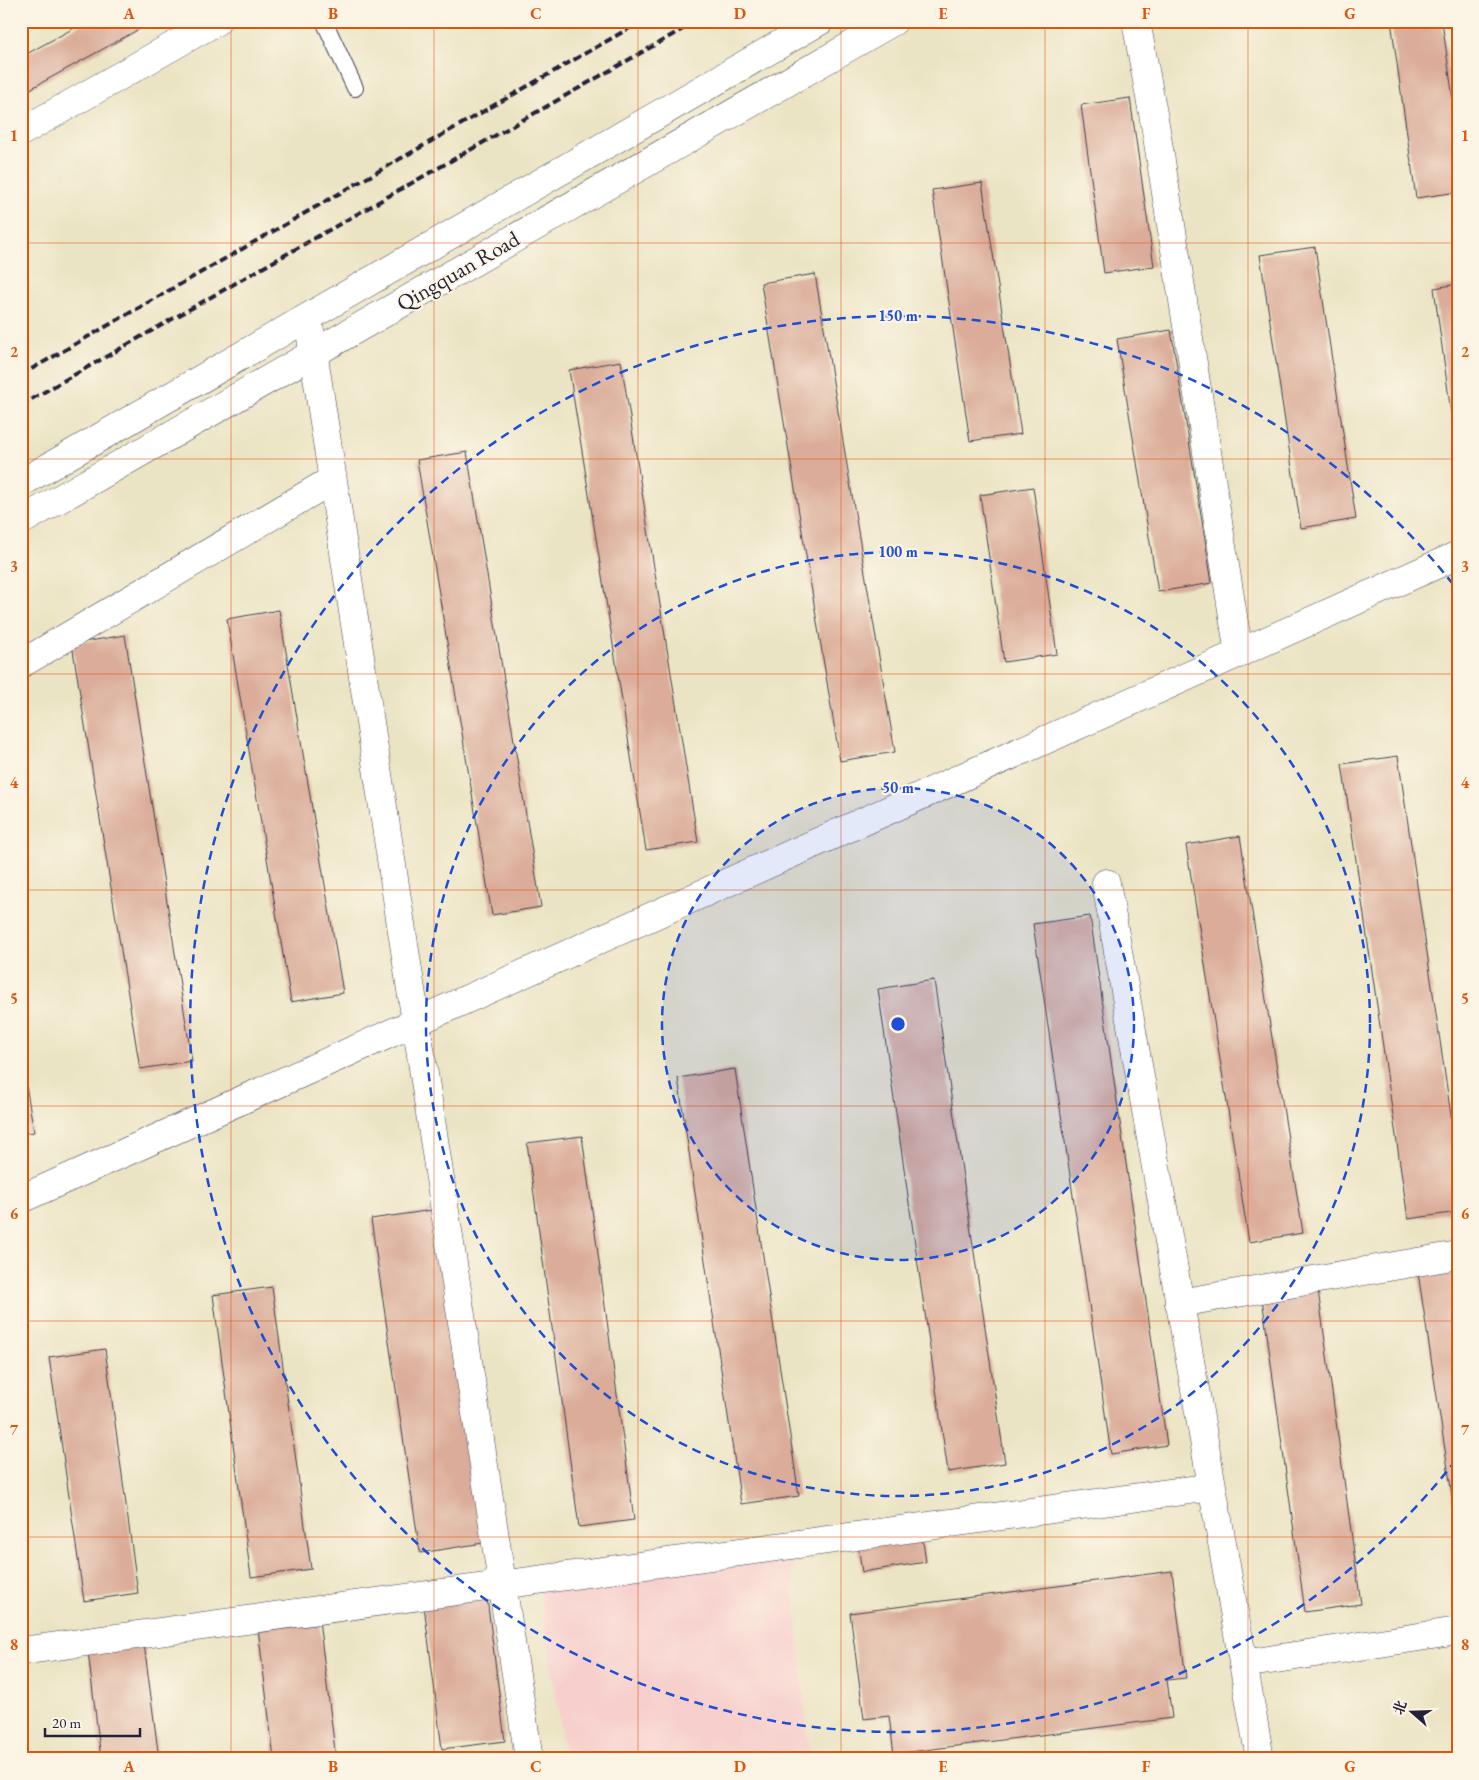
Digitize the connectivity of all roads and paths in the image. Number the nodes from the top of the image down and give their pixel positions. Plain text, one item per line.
1 (216, 21) edge
2 (324, 21) edge
3 (820, 21) edge
4 (894, 21) edge
5 (1136, 21) edge
6 (355, 88) dead end
7 (21, 132) edge
8 (308, 318) junction
9 (313, 354) junction
10 (332, 480) junction
11 (21, 483) edge
12 (21, 521) edge
13 (1458, 555) edge
14 (1239, 654) junction
15 (21, 664) edge
16 (1106, 883) dead end
17 (416, 1022) junction
18 (21, 1199) edge
19 (1458, 1255) edge
20 (1179, 1302) junction
21 (1212, 1487) junction
22 (502, 1584) junction
23 (1458, 1631) edge
24 (21, 1651) edge
25 (1243, 1664) junction
26 (529, 1759) edge
27 (1260, 1759) edge

1 - 7 street
2 - 6 lane
3 - 8 street, Qingquan Road
4 - 9 street, Qingquan Road
5 - 14 street
8 - 9 street
8 - 11 street, Qingquan Road
9 - 10 street
9 - 12 street, Qingquan Road
10 - 15 street
10 - 17 street
13 - 14 street
14 - 17 street
16 - 20 street
17 - 18 street
17 - 22 street
19 - 20 street
20 - 21 street
21 - 22 street
21 - 25 street
22 - 24 street
22 - 26 street
23 - 25 street
25 - 27 street

